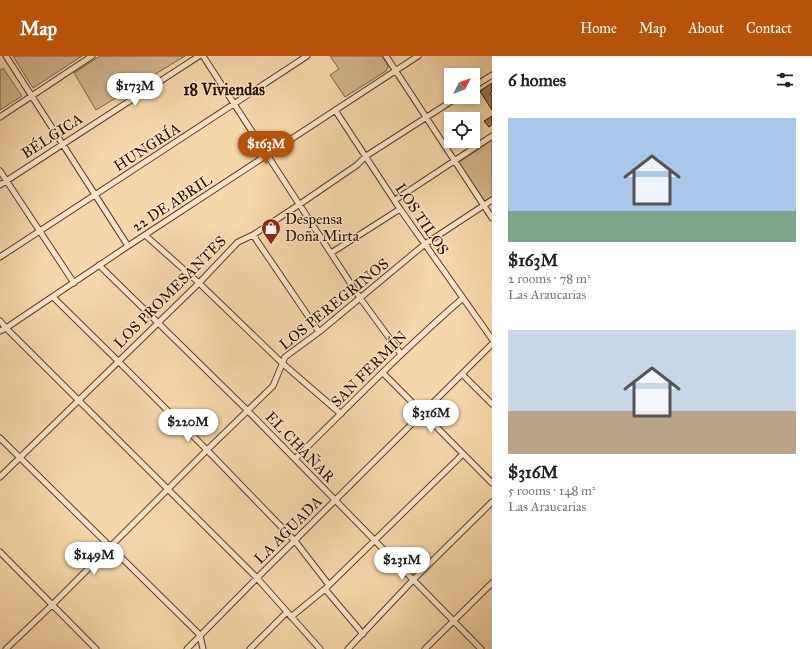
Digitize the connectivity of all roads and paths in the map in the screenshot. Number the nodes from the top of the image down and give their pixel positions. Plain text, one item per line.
1 (6, 56) edge
2 (92, 56) edge
3 (199, 56) edge
4 (203, 56) edge
5 (307, 56) edge
6 (386, 56) edge
7 (418, 56) edge
8 (396, 71) junction
9 (492, 75) edge
10 (480, 83) edge
11 (31, 96) junction
12 (234, 104) junction
13 (447, 104) edge
14 (335, 110) junction
15 (0, 117) edge
16 (426, 117) junction
17 (492, 136) edge
18 (62, 144) junction
19 (268, 154) junction
20 (366, 156) junction
21 (454, 162) junction
22 (0, 171) edge
23 (7, 181) junction
24 (0, 185) edge
25 (95, 195) junction
26 (395, 200) junction
27 (492, 200) edge
28 (300, 204) junction
29 (484, 206) junction
30 (400, 209) junction
31 (492, 218) edge
32 (40, 231) junction
33 (145, 235) junction
34 (253, 235) junction
35 (425, 244) junction
36 (128, 246) junction
37 (331, 253) junction
38 (0, 257) edge
39 (99, 265) junction
40 (74, 283) junction
41 (199, 283) junction
42 (52, 297) junction
43 (360, 298) junction
44 (463, 298) junction
45 (0, 321) edge
46 (157, 322) junction
47 (6, 328) junction
48 (0, 331) edge
49 (319, 332) junction
50 (492, 339) edge
51 (492, 344) edge
52 (401, 354) junction
53 (118, 361) junction
54 (282, 363) junction
55 (383, 373) junction
56 (462, 374) junction
57 (79, 401) junction
58 (492, 404) edge
59 (247, 410) junction
60 (422, 413) junction
61 (341, 414) junction
62 (0, 438) edge
63 (207, 450) junction
64 (463, 454) junction
65 (20, 457) junction
66 (294, 460) junction
67 (0, 477) edge
68 (492, 483) edge
69 (168, 490) junction
70 (335, 500) junction
71 (492, 502) edge
72 (295, 541) junction
73 (375, 541) junction
74 (110, 547) junction
75 (0, 552) edge
76 (257, 578) junction
77 (414, 580) junction
78 (492, 583) edge
79 (327, 587) junction
80 (52, 605) junction
81 (287, 612) junction
82 (291, 617) junction
83 (454, 621) junction
84 (363, 634) junction
85 (200, 635) junction
86 (6, 649) edge
87 (96, 649) edge
88 (187, 649) edge
89 (202, 649) edge
90 (250, 649) edge
91 (320, 649) edge
92 (348, 649) edge
93 (425, 649) edge
94 (481, 649) edge

1 - 11 street
2 - 11 street
3 - 18 street, BÉLGICA
4 - 12 street
5 - 12 street, HUNGRÍA
6 - 8 street
7 - 8 street, 22 DE ABRIL
8 - 14 street, 22 DE ABRIL
8 - 16 street
9 - 10 street
11 - 15 street
11 - 18 street
12 - 19 street
12 - 25 street, HUNGRÍA
13 - 16 street, LOS PROMESANTES
14 - 19 street, 22 DE ABRIL
14 - 20 street, LOS TILOS
16 - 20 street, LOS PROMESANTES
16 - 21 street
17 - 21 street
18 - 23 street, BÉLGICA
18 - 25 street
19 - 28 street
19 - 33 street, 22 DE ABRIL
20 - 26 street, LOS TILOS
20 - 28 street, LOS PROMESANTES
21 - 26 street
21 - 29 street
22 - 23 street
23 - 24 street, BÉLGICA
23 - 32 street
25 - 32 street, HUNGRÍA
25 - 36 street
26 - 30 street, LOS TILOS
27 - 29 street, LOS PEREGRINOS
28 - 34 street, LOS PROMESANTES
28 - 37 street
29 - 31 street
29 - 35 street, LOS PEREGRINOS
30 - 35 street, LOS TILOS
30 - 37 street
32 - 38 street, HUNGRÍA
32 - 40 street
33 - 36 street, 22 DE ABRIL
33 - 41 street
34 - 41 street, LOS PROMESANTES
34 - 49 street
35 - 43 street, LOS PEREGRINOS
35 - 44 street, LOS TILOS
36 - 39 street, 22 DE ABRIL
37 - 43 street
39 - 40 street, 22 DE ABRIL
39 - 46 street, EL CHAÑAR
40 - 42 street, 22 DE ABRIL
41 - 46 street, LOS PROMESANTES
41 - 54 street
42 - 47 street, 22 DE ABRIL
42 - 53 street
43 - 49 street, LOS PEREGRINOS
43 - 52 street
44 - 50 street, LOS TILOS
44 - 52 street, SAN FERMÍN
45 - 47 street
46 - 53 street, LOS PROMESANTES
46 - 59 street, EL CHAÑAR
47 - 48 street, 22 DE ABRIL
47 - 57 street
49 - 54 street, LOS PEREGRINOS
51 - 56 street, LA AGUADA
52 - 55 street, SAN FERMÍN
53 - 57 street, LOS PROMESANTES
53 - 63 street
54 - 59 street, LOS PEREGRINOS
54 - 61 street
55 - 60 street
55 - 61 street, SAN FERMÍN
56 - 58 street
56 - 60 street, LA AGUADA
57 - 65 street, LOS PROMESANTES
57 - 69 street
59 - 63 street, LOS PEREGRINOS
59 - 66 street, EL CHAÑAR
60 - 64 street
60 - 70 street, LA AGUADA
61 - 66 street, SAN FERMÍN
62 - 65 street
63 - 69 street, LOS PEREGRINOS
63 - 72 street
64 - 68 street
64 - 73 street
65 - 67 street, LOS PROMESANTES
65 - 74 street
66 - 70 street, EL CHAÑAR
69 - 74 street, LOS PEREGRINOS
69 - 76 street
70 - 72 street, LA AGUADA
70 - 73 street, EL CHAÑAR
71 - 77 street
72 - 76 street, LA AGUADA
72 - 79 street
73 - 77 street, EL CHAÑAR
73 - 79 street
74 - 80 street, LOS PEREGRINOS
74 - 85 street
75 - 80 street
76 - 81 street
76 - 85 street, LA AGUADA
77 - 83 street, EL CHAÑAR
77 - 84 street
78 - 83 street
79 - 82 street
79 - 84 street
80 - 86 street, LOS PEREGRINOS
80 - 87 street
81 - 82 street
81 - 90 street
82 - 91 street
83 - 93 street
83 - 94 street, EL CHAÑAR
84 - 92 street
85 - 88 street, LA AGUADA
85 - 89 street

